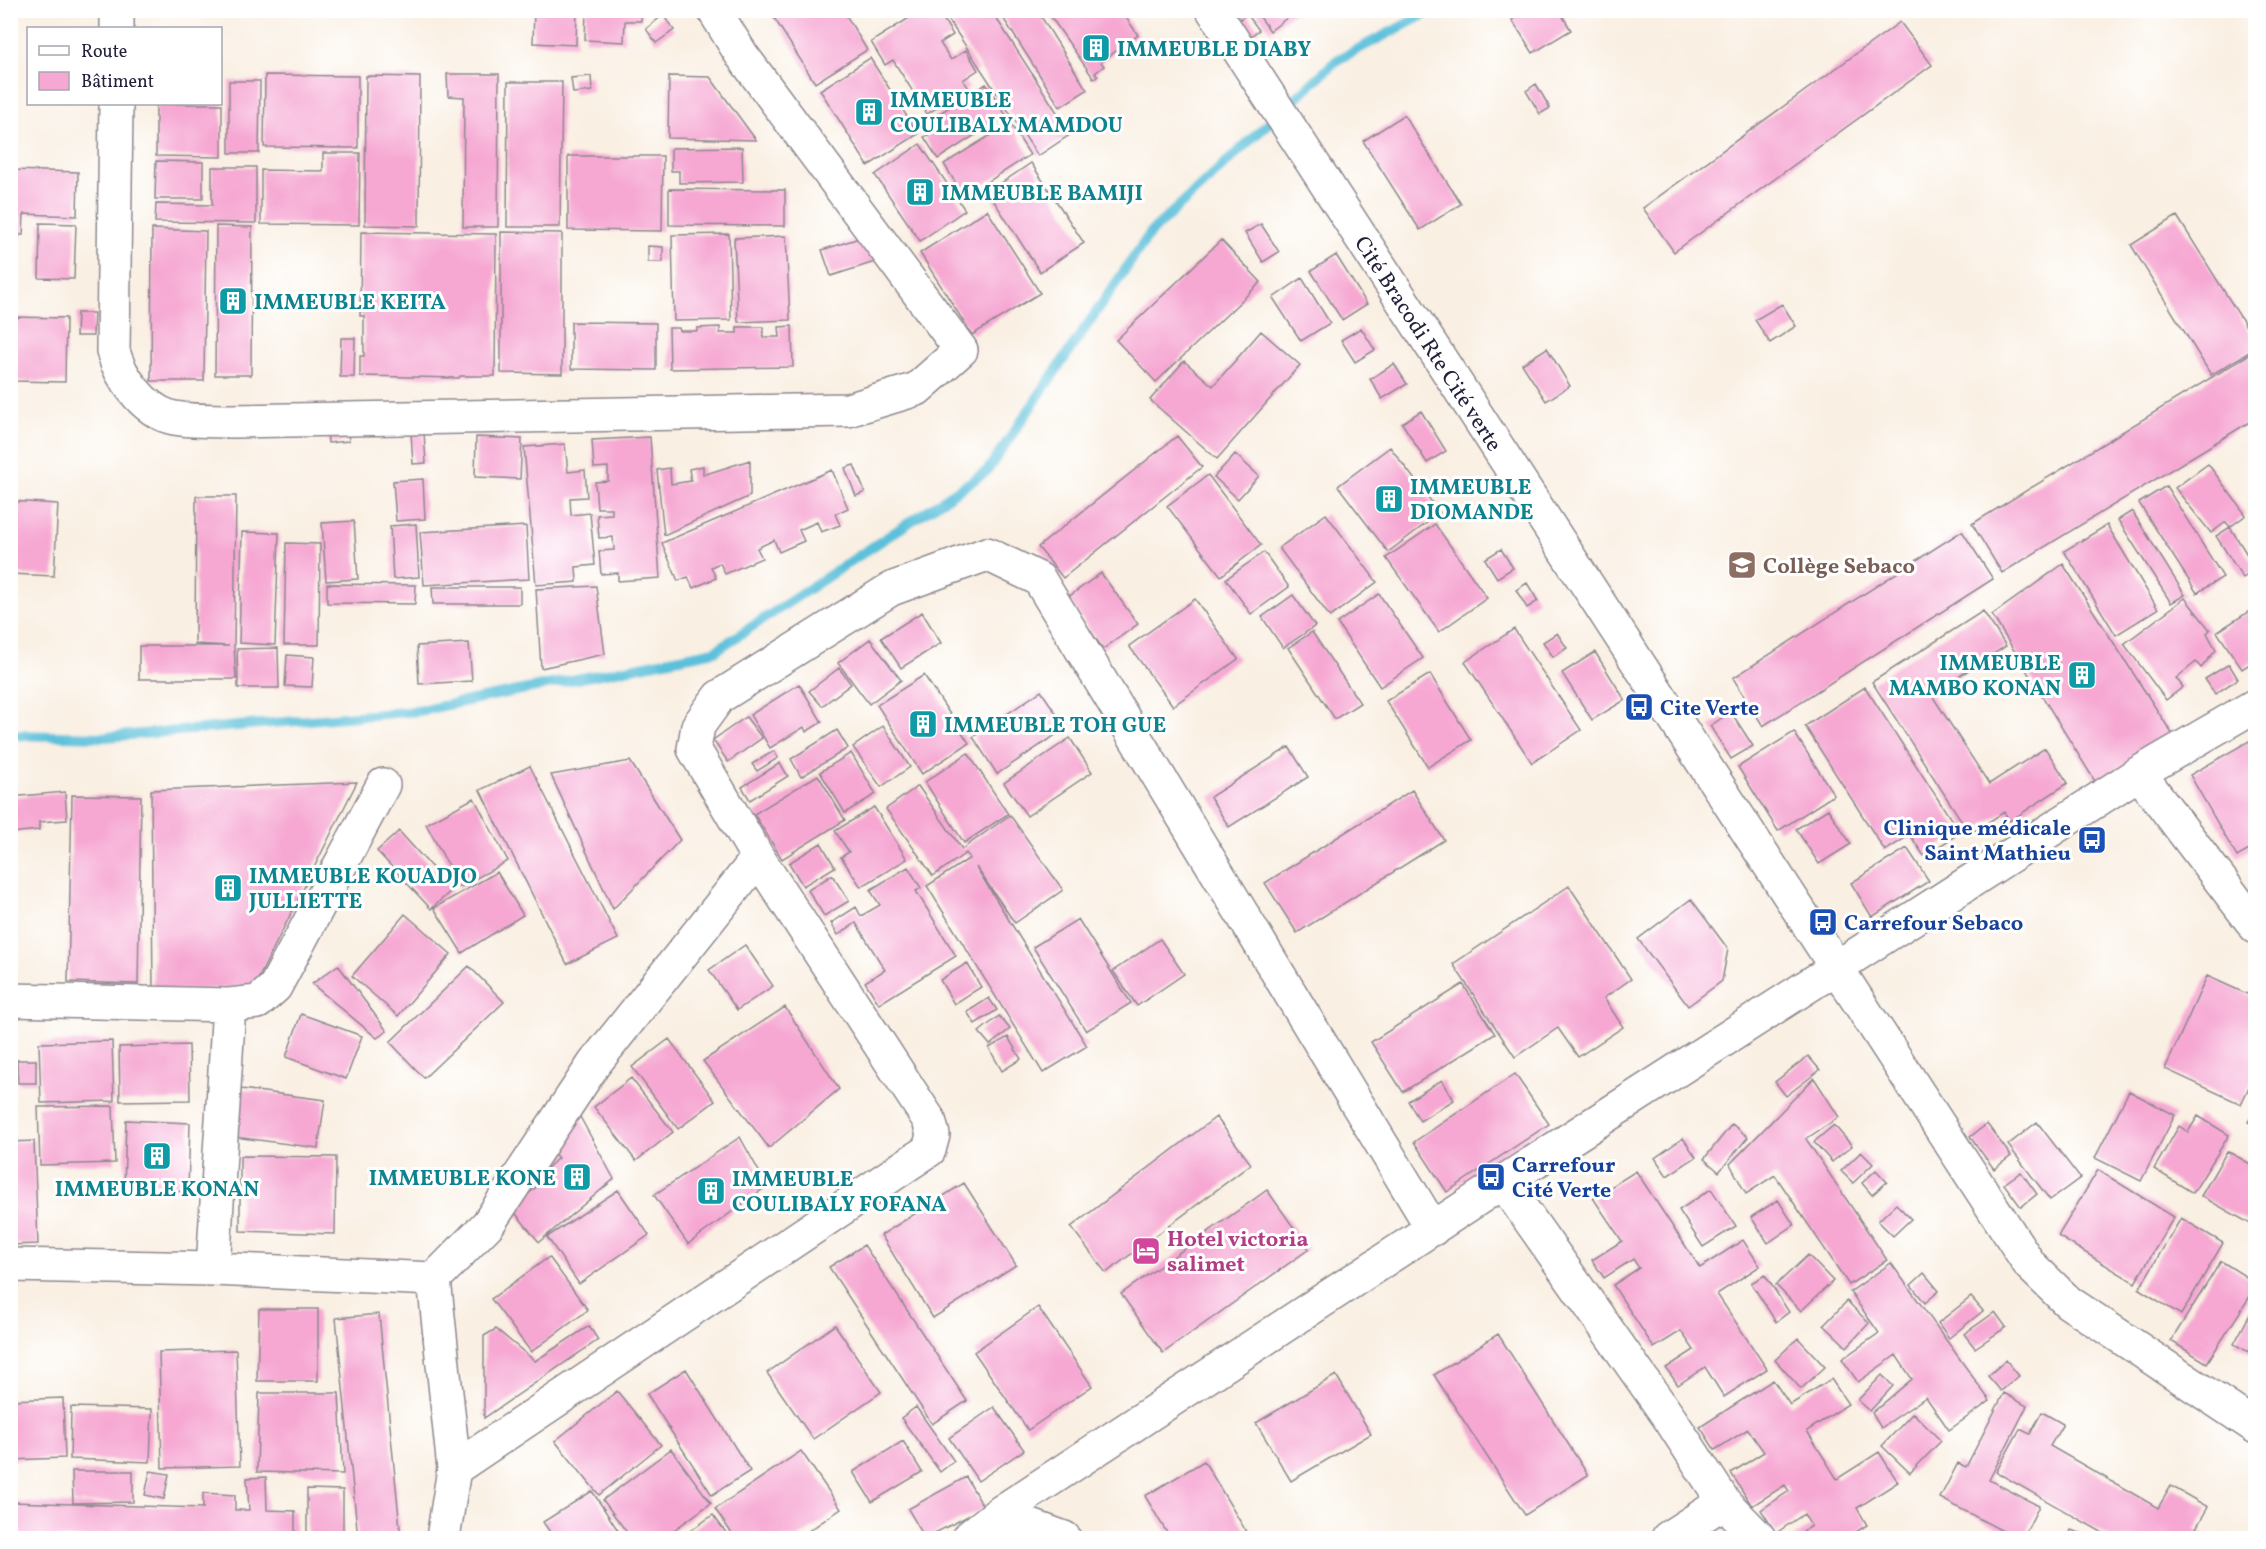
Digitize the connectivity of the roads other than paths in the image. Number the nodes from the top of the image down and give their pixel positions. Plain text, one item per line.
1 (117, 10) edge
2 (714, 10) edge
3 (1213, 10) edge
4 (117, 27) edge
5 (116, 105) edge
6 (2256, 705) edge
7 (2139, 772) junction
8 (383, 785) dead end
9 (758, 858) junction
10 (2256, 927) edge
11 (1835, 969) junction
12 (10, 1000) edge
13 (229, 1005) junction
14 (1503, 1182) junction
15 (1433, 1229) junction
16 (10, 1265) edge
17 (213, 1269) junction
18 (434, 1279) junction
19 (2256, 1427) edge
20 (454, 1469) junction
21 (1724, 1502) junction
22 (998, 1514) junction
23 (443, 1539) edge
24 (968, 1539) edge
25 (1064, 1539) edge
26 (1668, 1539) edge
27 (1759, 1539) edge

1 - 4 street
2 - 5 street
3 - 11 street, Cité Bracodi Rte Cité verte
6 - 7 street
7 - 10 street
7 - 11 street
8 - 13 street
9 - 15 street
9 - 18 street
9 - 20 street
11 - 14 street
11 - 19 street, Cité Bracodi Rte Cité verte
12 - 13 street
13 - 17 street
14 - 15 street
14 - 21 street
15 - 22 street
16 - 17 street
17 - 18 street
18 - 20 street
20 - 23 street
21 - 26 street
21 - 27 street
22 - 24 street
22 - 25 street

